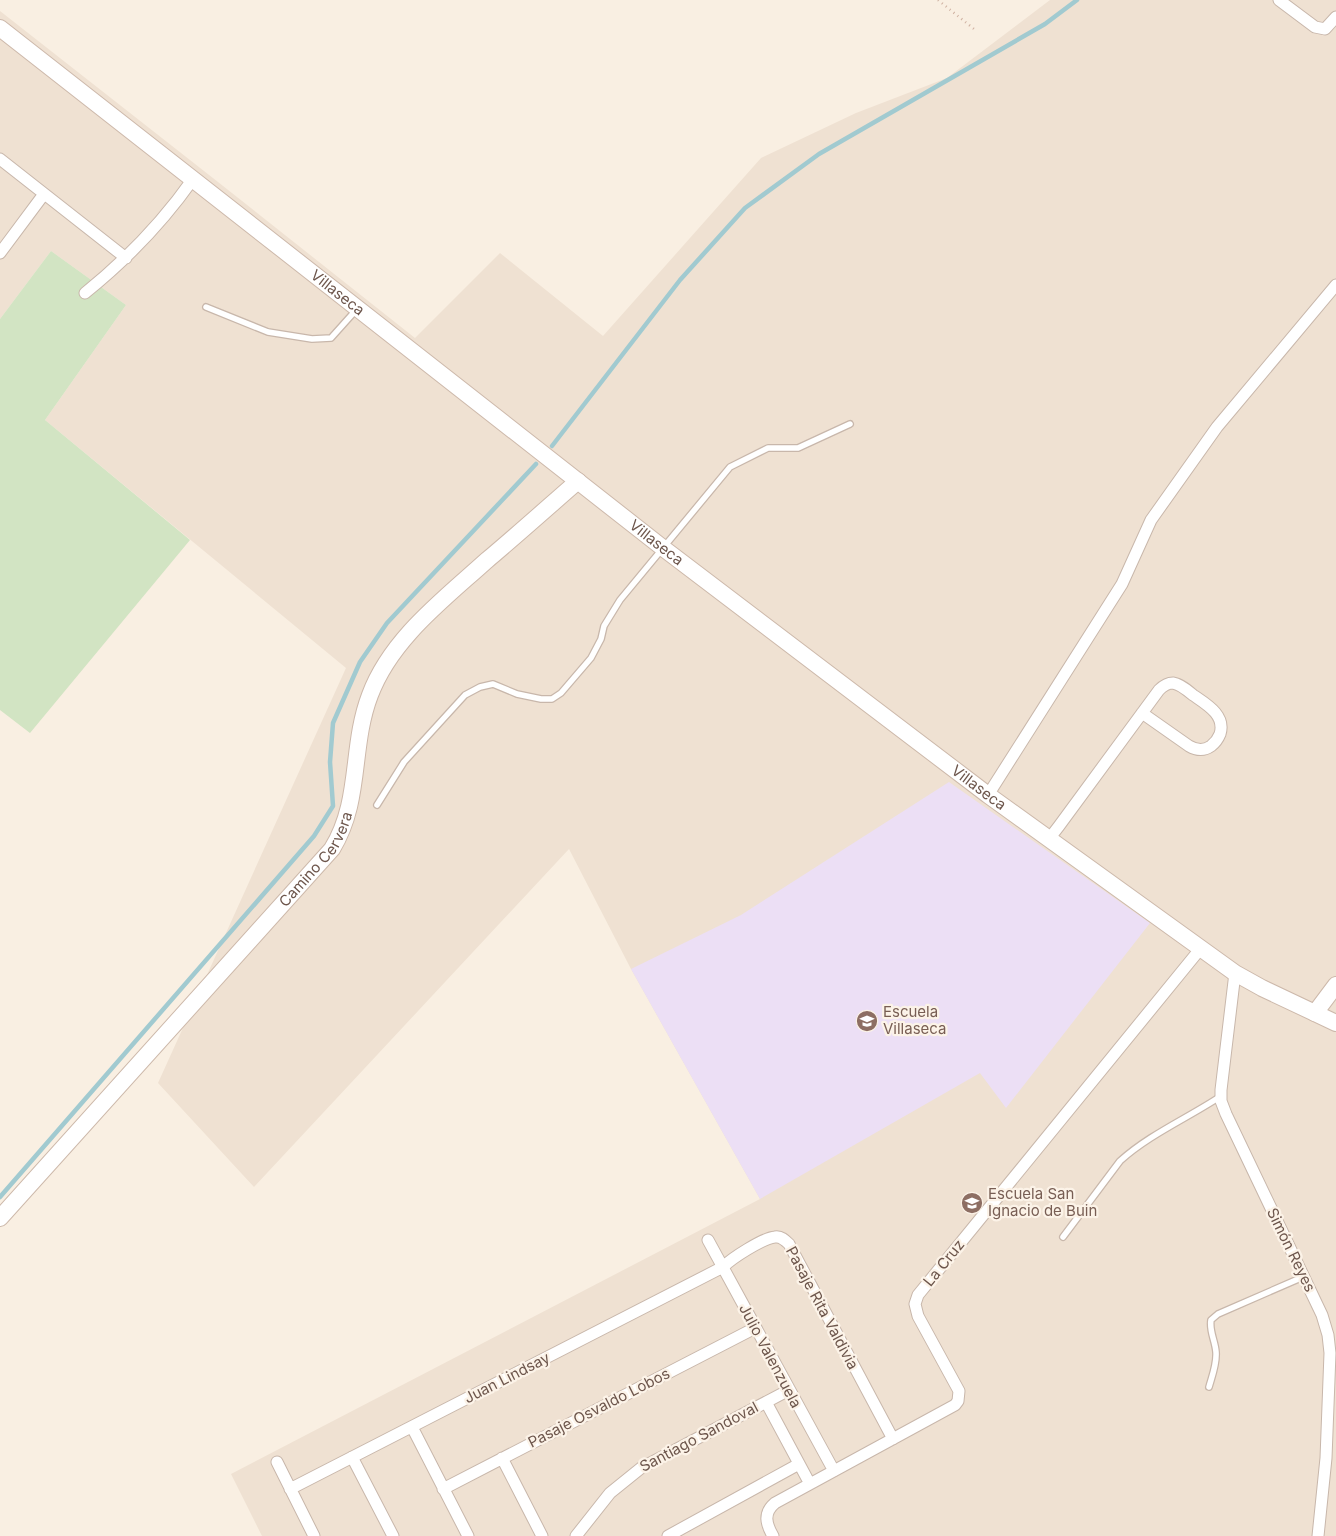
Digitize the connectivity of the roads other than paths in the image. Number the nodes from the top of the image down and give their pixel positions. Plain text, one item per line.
1 (1279, 0) edge
2 (1336, 18) edge
3 (0, 28) edge
4 (0, 160) edge
5 (193, 179) junction
6 (44, 194) junction
7 (0, 253) edge
8 (126, 258) junction
9 (1336, 285) edge
10 (85, 293) dead end
11 (206, 307) dead end
12 (358, 309) junction
13 (850, 424) dead end
14 (578, 481) junction
15 (663, 548) junction
16 (1142, 713) junction
17 (988, 795) junction
18 (377, 806) dead end
19 (1049, 839) junction
20 (1201, 948) junction
21 (1235, 973) junction
22 (1336, 985) edge
23 (1315, 1013) junction
24 (1336, 1023) edge
25 (1221, 1096) junction
26 (0, 1218) edge
27 (1063, 1237) dead end
28 (708, 1240) dead end
29 (723, 1267) junction
30 (1304, 1277) junction
31 (755, 1328) junction
32 (1209, 1388) dead end
33 (789, 1390) junction
34 (766, 1402) junction
35 (412, 1427) junction
36 (892, 1439) junction
37 (352, 1458) junction
38 (502, 1458) junction
39 (276, 1462) dead end
40 (799, 1464) junction
41 (834, 1471) junction
42 (810, 1484) junction
43 (290, 1489) junction
44 (443, 1489) junction
45 (314, 1536) edge
46 (393, 1536) edge
47 (468, 1536) edge
48 (542, 1536) edge
49 (576, 1536) edge
50 (668, 1536) edge
51 (773, 1536) edge
52 (1318, 1536) edge

1 - 2 street
3 - 5 main road, Villaseca
4 - 6 street
5 - 8 street
5 - 12 main road, Villaseca
6 - 7 street
6 - 8 street
8 - 10 street
9 - 17 street
11 - 12 lane
12 - 14 main road, Villaseca
13 - 15 lane
14 - 15 main road, Villaseca
14 - 26 main road, Camino Cervera
15 - 17 main road, Villaseca
15 - 18 lane
16 - 16 street
16 - 19 street
17 - 19 main road, Villaseca
19 - 20 main road, Villaseca
20 - 21 main road, Villaseca
20 - 36 street, La Cruz
21 - 23 main road, Villaseca
21 - 25 street, Simón Reyes
22 - 23 main road
23 - 24 main road, Villaseca
25 - 27 lane
25 - 30 street, Simón Reyes
28 - 29 street, Julio Valenzuela
29 - 31 street, Julio Valenzuela
29 - 35 street, Juan Lindsay
29 - 36 street, Pasaje Rita Valdivia
30 - 32 lane
30 - 52 street, Simón Reyes
31 - 33 street, Julio Valenzuela
31 - 38 street, Pasaje Osvaldo Lobos
33 - 34 street, Santiago Sandoval
33 - 41 street, Julio Valenzuela
34 - 40 street, Julio Valenzuela
34 - 49 street, Santiago Sandoval
35 - 37 street, Juan Lindsay
35 - 44 street
36 - 41 street, La Cruz
37 - 43 street, Juan Lindsay
37 - 46 street
38 - 44 street, Pasaje Osvaldo Lobos
38 - 48 street
39 - 43 street
40 - 42 street, Julio Valenzuela
40 - 50 street
41 - 42 street, La Cruz
42 - 51 street, La Cruz
43 - 45 street
44 - 47 street

